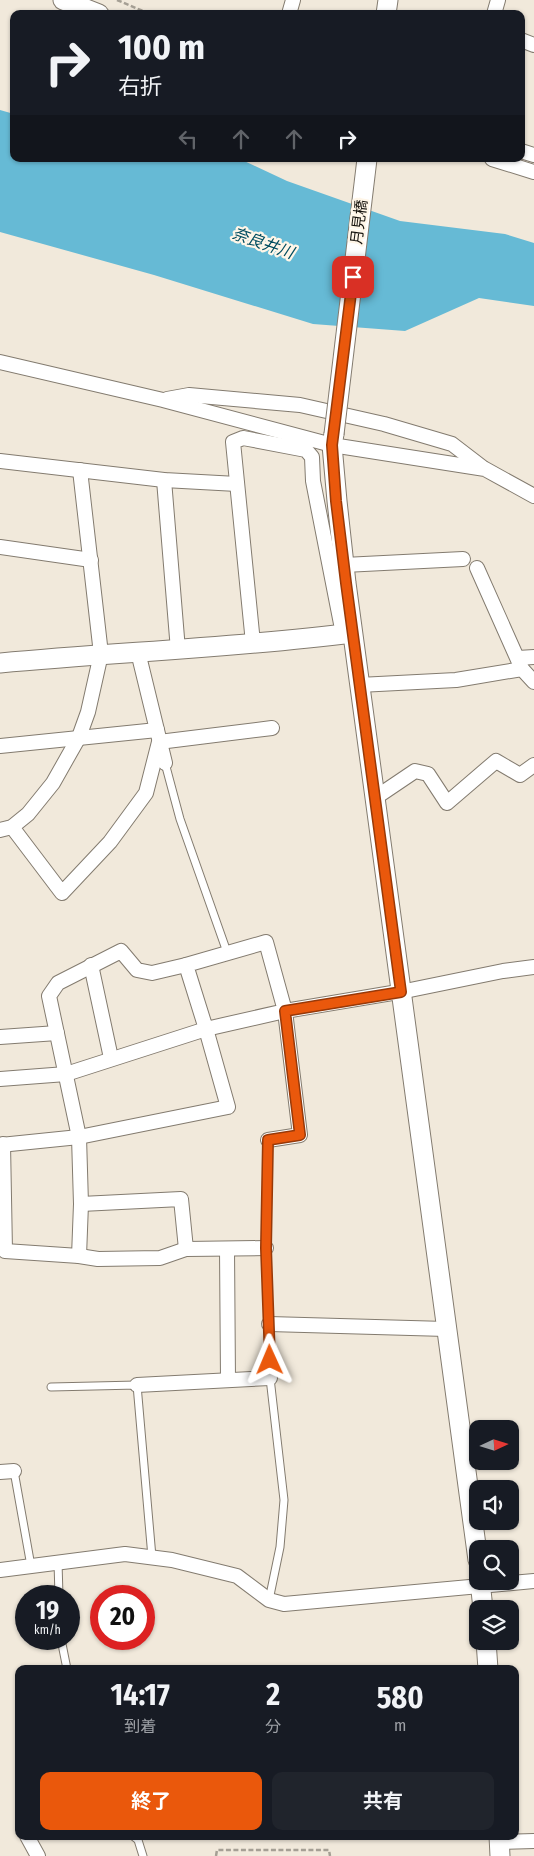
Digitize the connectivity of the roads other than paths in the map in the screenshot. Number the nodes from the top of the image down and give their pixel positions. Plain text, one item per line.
1 (63, 0) edge
2 (88, 10) edge
3 (367, 162) edge
4 (502, 162) edge
5 (534, 172) edge
6 (0, 362) edge
7 (163, 400) junction
8 (333, 439) junction
9 (0, 461) edge
10 (485, 469) junction
11 (80, 470) junction
12 (164, 480) junction
13 (237, 484) junction
14 (534, 496) edge
15 (0, 547) edge
16 (462, 559) dead end
17 (91, 560) junction
18 (344, 565) junction
19 (477, 568) dead end
20 (347, 634) junction
21 (253, 643) junction
22 (178, 650) junction
23 (138, 652) junction
24 (101, 654) junction
25 (534, 657) edge
26 (0, 663) edge
27 (520, 664) junction
28 (534, 682) edge
29 (359, 685) junction
30 (272, 728) dead end
31 (158, 736) junction
32 (79, 737) junction
33 (0, 746) edge
34 (165, 763) joint
35 (534, 765) edge
36 (375, 798) junction
37 (6, 829) edge
38 (227, 952) junction
39 (91, 965) junction
40 (186, 965) junction
41 (534, 967) edge
42 (401, 992) junction
43 (285, 1011) junction
44 (206, 1029) junction
45 (58, 1033) junction
46 (0, 1037) edge
47 (111, 1058) junction
48 (66, 1074) junction
49 (0, 1079) edge
50 (79, 1138) junction
51 (268, 1140) joint
52 (2, 1145) edge
53 (81, 1204) junction
54 (266, 1248) junction
55 (186, 1249) junction
56 (227, 1249) junction
57 (79, 1256) junction
58 (269, 1324) junction
59 (446, 1329) junction
60 (270, 1378) junction
61 (228, 1380) junction
62 (137, 1386) junction
63 (51, 1387) dead end
64 (7, 1472) edge
65 (475, 1540) edge
66 (152, 1557) junction
67 (58, 1562) junction
68 (31, 1566) junction
69 (0, 1570) edge
70 (534, 1581) edge
71 (519, 1582) edge
72 (469, 1584) edge
73 (59, 1585) edge
74 (269, 1600) junction
75 (63, 1650) edge
76 (487, 1650) edge
77 (66, 1665) edge
78 (488, 1665) edge
79 (29, 1840) edge
80 (138, 1840) edge
81 (534, 1841) edge
82 (499, 1845) edge
83 (38, 1856) edge
84 (143, 1856) edge

1 - 2 street
3 - 8 street, 月見橋, bridge
4 - 5 street
6 - 7 street
7 - 8 street
7 - 10 street
8 - 10 street
8 - 18 street, 月見橋
9 - 11 street
10 - 14 street
11 - 12 street
11 - 17 street
12 - 13 street
12 - 22 street
13 - 20 street
13 - 21 street
15 - 17 street
16 - 18 street
17 - 24 street
18 - 20 street, 月見橋
19 - 27 street
20 - 21 street
20 - 29 street, 月見橋
21 - 22 street
22 - 23 street
23 - 24 street
23 - 31 street
24 - 26 street
24 - 32 street
25 - 27 street
27 - 28 street
27 - 29 street
29 - 36 street, 月見橋
30 - 31 street
31 - 32 street
31 - 34 street
31 - 37 street
32 - 33 street
32 - 37 street
34 - 38 lane
35 - 36 street
36 - 42 street, 月見橋
38 - 40 street
38 - 43 street
39 - 40 street
39 - 45 street
39 - 47 street
40 - 44 street
41 - 42 street
42 - 43 street
42 - 59 street, 月見橋
43 - 44 street
43 - 51 street
44 - 47 street
44 - 50 street
45 - 46 street
45 - 48 street
47 - 48 street
48 - 49 street
48 - 50 street
50 - 52 street
50 - 53 street
51 - 54 lane
52 - 57 street
53 - 55 street
53 - 57 street
54 - 56 street
54 - 58 lane
55 - 56 street
55 - 57 street
56 - 61 street
58 - 59 street
58 - 60 lane
59 - 65 street, 月見橋
60 - 61 street
60 - 74 lane
61 - 62 street
62 - 63 lane
62 - 66 lane
64 - 68 lane
66 - 67 street
66 - 74 street
67 - 68 street
67 - 73 lane
68 - 69 street
70 - 71 street
72 - 74 street
75 - 77 lane
76 - 78 street
79 - 83 street
80 - 84 lane
81 - 82 street

